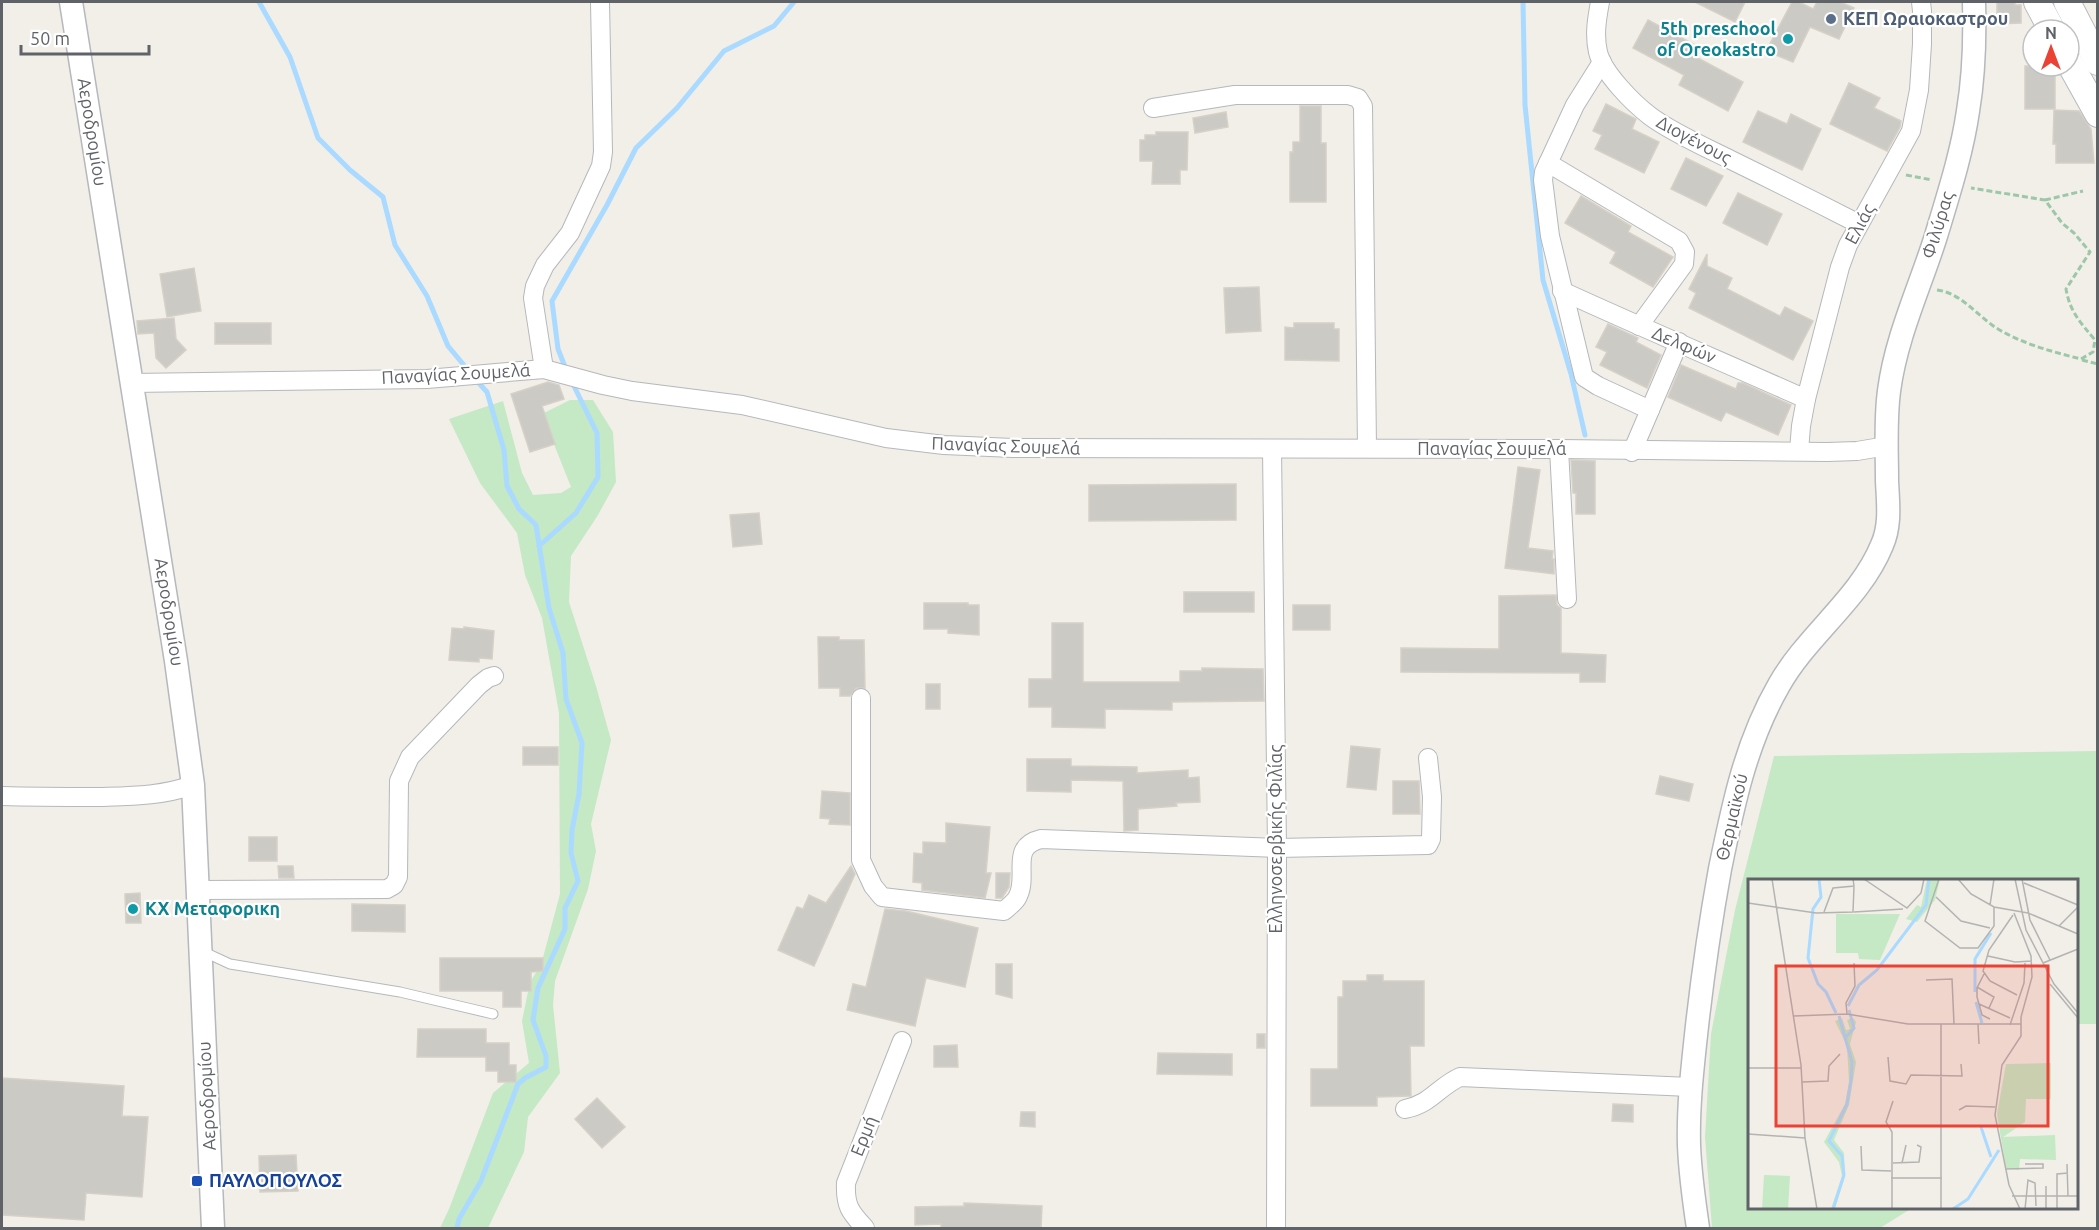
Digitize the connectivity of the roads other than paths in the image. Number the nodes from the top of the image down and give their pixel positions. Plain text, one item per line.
1 (71, 2) edge
2 (600, 2) edge
3 (1600, 2) edge
4 (1921, 2) edge
5 (1974, 2) edge
6 (2037, 2) edge
7 (2067, 2) edge
8 (2046, 18) edge
9 (1602, 62) junction
10 (2097, 62) edge
11 (2078, 78) edge
12 (1153, 108) dead end
13 (2097, 114) edge
14 (1548, 163) junction
15 (1859, 224) junction
16 (1562, 291) junction
17 (1639, 326) junction
18 (1679, 342) junction
19 (551, 371) junction
20 (132, 383) junction
21 (1806, 399) junction
22 (1650, 410) junction
23 (1887, 446) junction
24 (1367, 448) junction
25 (1272, 449) junction
26 (1559, 449) junction
27 (1799, 451) junction
28 (1632, 452) junction
29 (1567, 599) dead end
30 (494, 676) dead end
31 (861, 698) dead end
32 (1428, 758) dead end
33 (193, 785) junction
34 (2, 796) edge
35 (1277, 848) junction
36 (197, 890) junction
37 (200, 950) junction
38 (493, 1014) dead end
39 (902, 1041) dead end
40 (1690, 1087) junction
41 (1405, 1109) dead end
42 (213, 1228) edge
43 (865, 1228) edge
44 (1276, 1228) edge
45 (1698, 1228) edge

1 - 20 street, Αεροδρομίου
2 - 19 street
3 - 9 street, Διογένους
4 - 15 street, Ελιάς
5 - 23 street, Φιλύρας
6 - 8 main road
7 - 10 main road
9 - 14 street
9 - 15 street, Διογένους
11 - 13 main road
12 - 24 street
14 - 16 street
14 - 17 street
15 - 21 street, Ελιάς
16 - 17 street, Δελφών
16 - 22 street
17 - 18 street, Δελφών
18 - 21 street, Δελφών
18 - 22 street
19 - 20 street, Παναγίας Σουμελά
19 - 25 street, Παναγίας Σουμελά
20 - 33 street, Αεροδρομίου
21 - 27 street, Ελιάς
22 - 28 street
23 - 27 street, Παναγίας Σουμελά
23 - 40 street, Θερμαϊκού
24 - 25 street, Παναγίας Σουμελά
24 - 26 street, Παναγίας Σουμελά
25 - 35 street, Ελληνοσερβικής Φιλίας
26 - 28 street, Παναγίας Σουμελά
26 - 29 street
27 - 28 street, Παναγίας Σουμελά
30 - 36 street
31 - 35 street
32 - 35 street
33 - 34 street
33 - 36 street, Αεροδρομίου
35 - 44 street, Ελληνοσερβικής Φιλίας
36 - 37 street, Αεροδρομίου
37 - 38 lane
37 - 42 street, Αεροδρομίου
39 - 43 street, Ερμή
40 - 41 street
40 - 45 street, Θερμαϊκού

